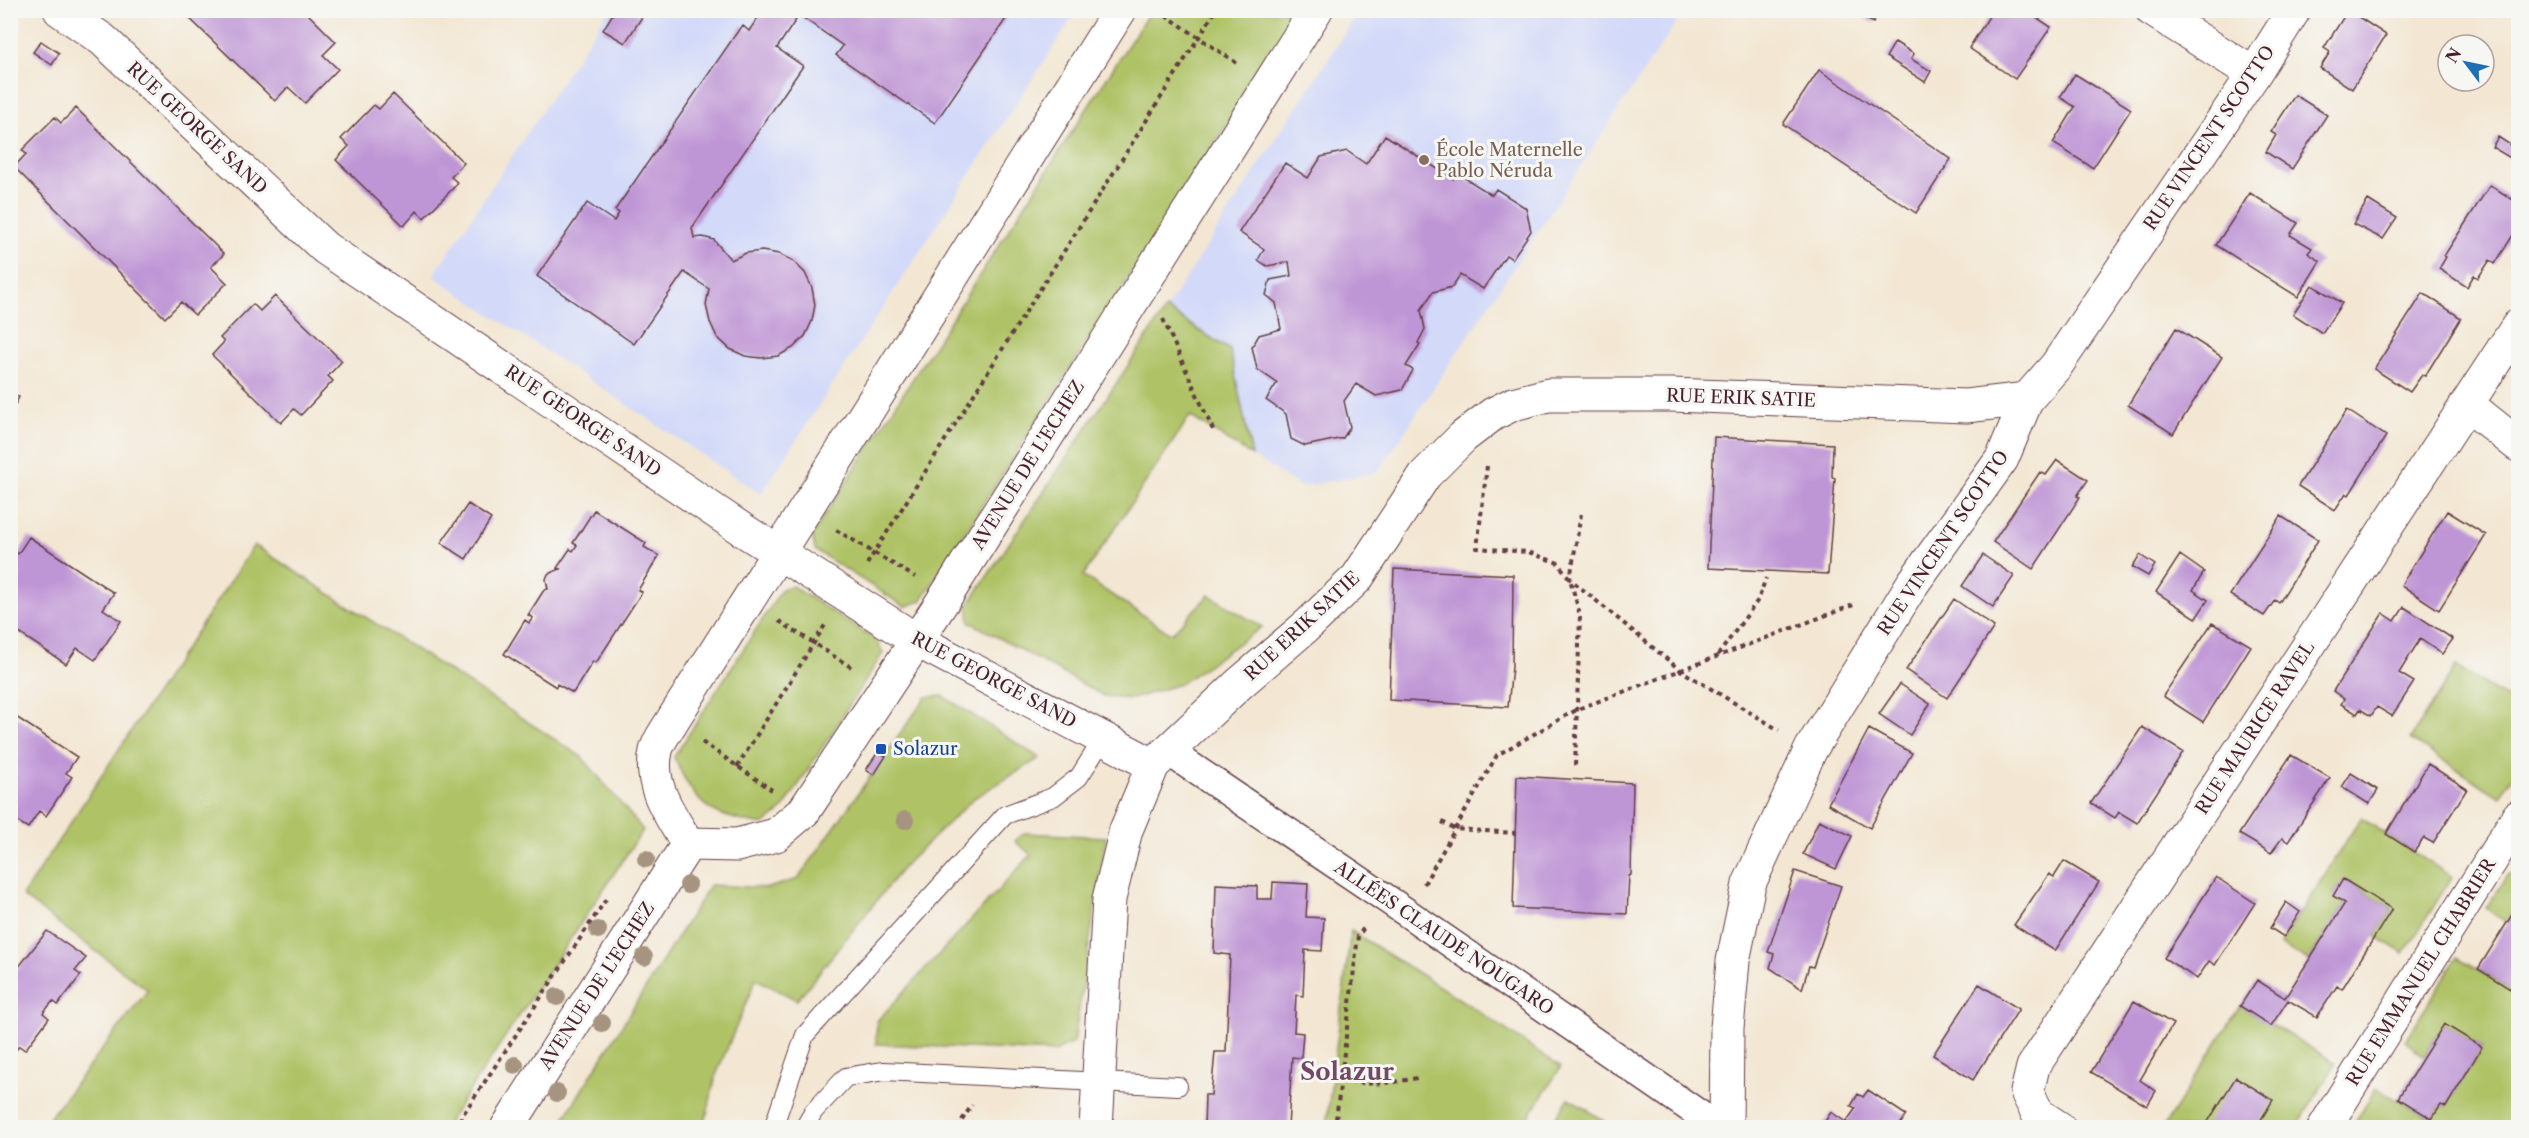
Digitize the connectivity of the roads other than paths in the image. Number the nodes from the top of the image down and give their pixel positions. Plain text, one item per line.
1 (60, 10) edge
2 (1120, 10) edge
3 (1316, 10) edge
4 (2152, 10) edge
5 (2294, 10) edge
6 (2254, 74) junction
7 (2518, 326) edge
8 (2027, 399) junction
9 (2468, 405) junction
10 (2518, 445) edge
11 (778, 552) junction
12 (916, 640) junction
13 (1103, 739) junction
14 (1160, 758) junction
15 (2518, 817) edge
16 (688, 844) junction
17 (1099, 1081) junction
18 (1178, 1086) dead end
19 (507, 1128) edge
20 (773, 1128) edge
21 (804, 1128) edge
22 (1096, 1128) edge
23 (1719, 1128) edge
24 (1726, 1128) edge
25 (2059, 1128) edge
26 (2324, 1128) edge

1 - 11 street, RUE GEORGE SAND
2 - 11 street
3 - 12 street, AVENUE DE L'ECHEZ
4 - 6 street
5 - 6 street, RUE VINCENT SCOTTO
6 - 8 street, RUE VINCENT SCOTTO
7 - 9 street, RUE MAURICE RAVEL
8 - 14 street, RUE ERIK SATIE
8 - 24 street, RUE VINCENT SCOTTO
9 - 10 street
9 - 25 street, RUE MAURICE RAVEL
11 - 12 street, RUE GEORGE SAND
11 - 16 street
12 - 13 street, RUE GEORGE SAND
12 - 16 street, AVENUE DE L'ECHEZ
13 - 14 street, RUE GEORGE SAND
13 - 20 lane
14 - 17 street, RUE ERIK SATIE
14 - 23 street, ALLÉES CLAUDE NOUGARO
15 - 26 street, RUE EMMANUEL CHABRIER
16 - 19 street, AVENUE DE L'ECHEZ
17 - 18 lane
17 - 21 lane
17 - 22 street, RUE ERIK SATIE

